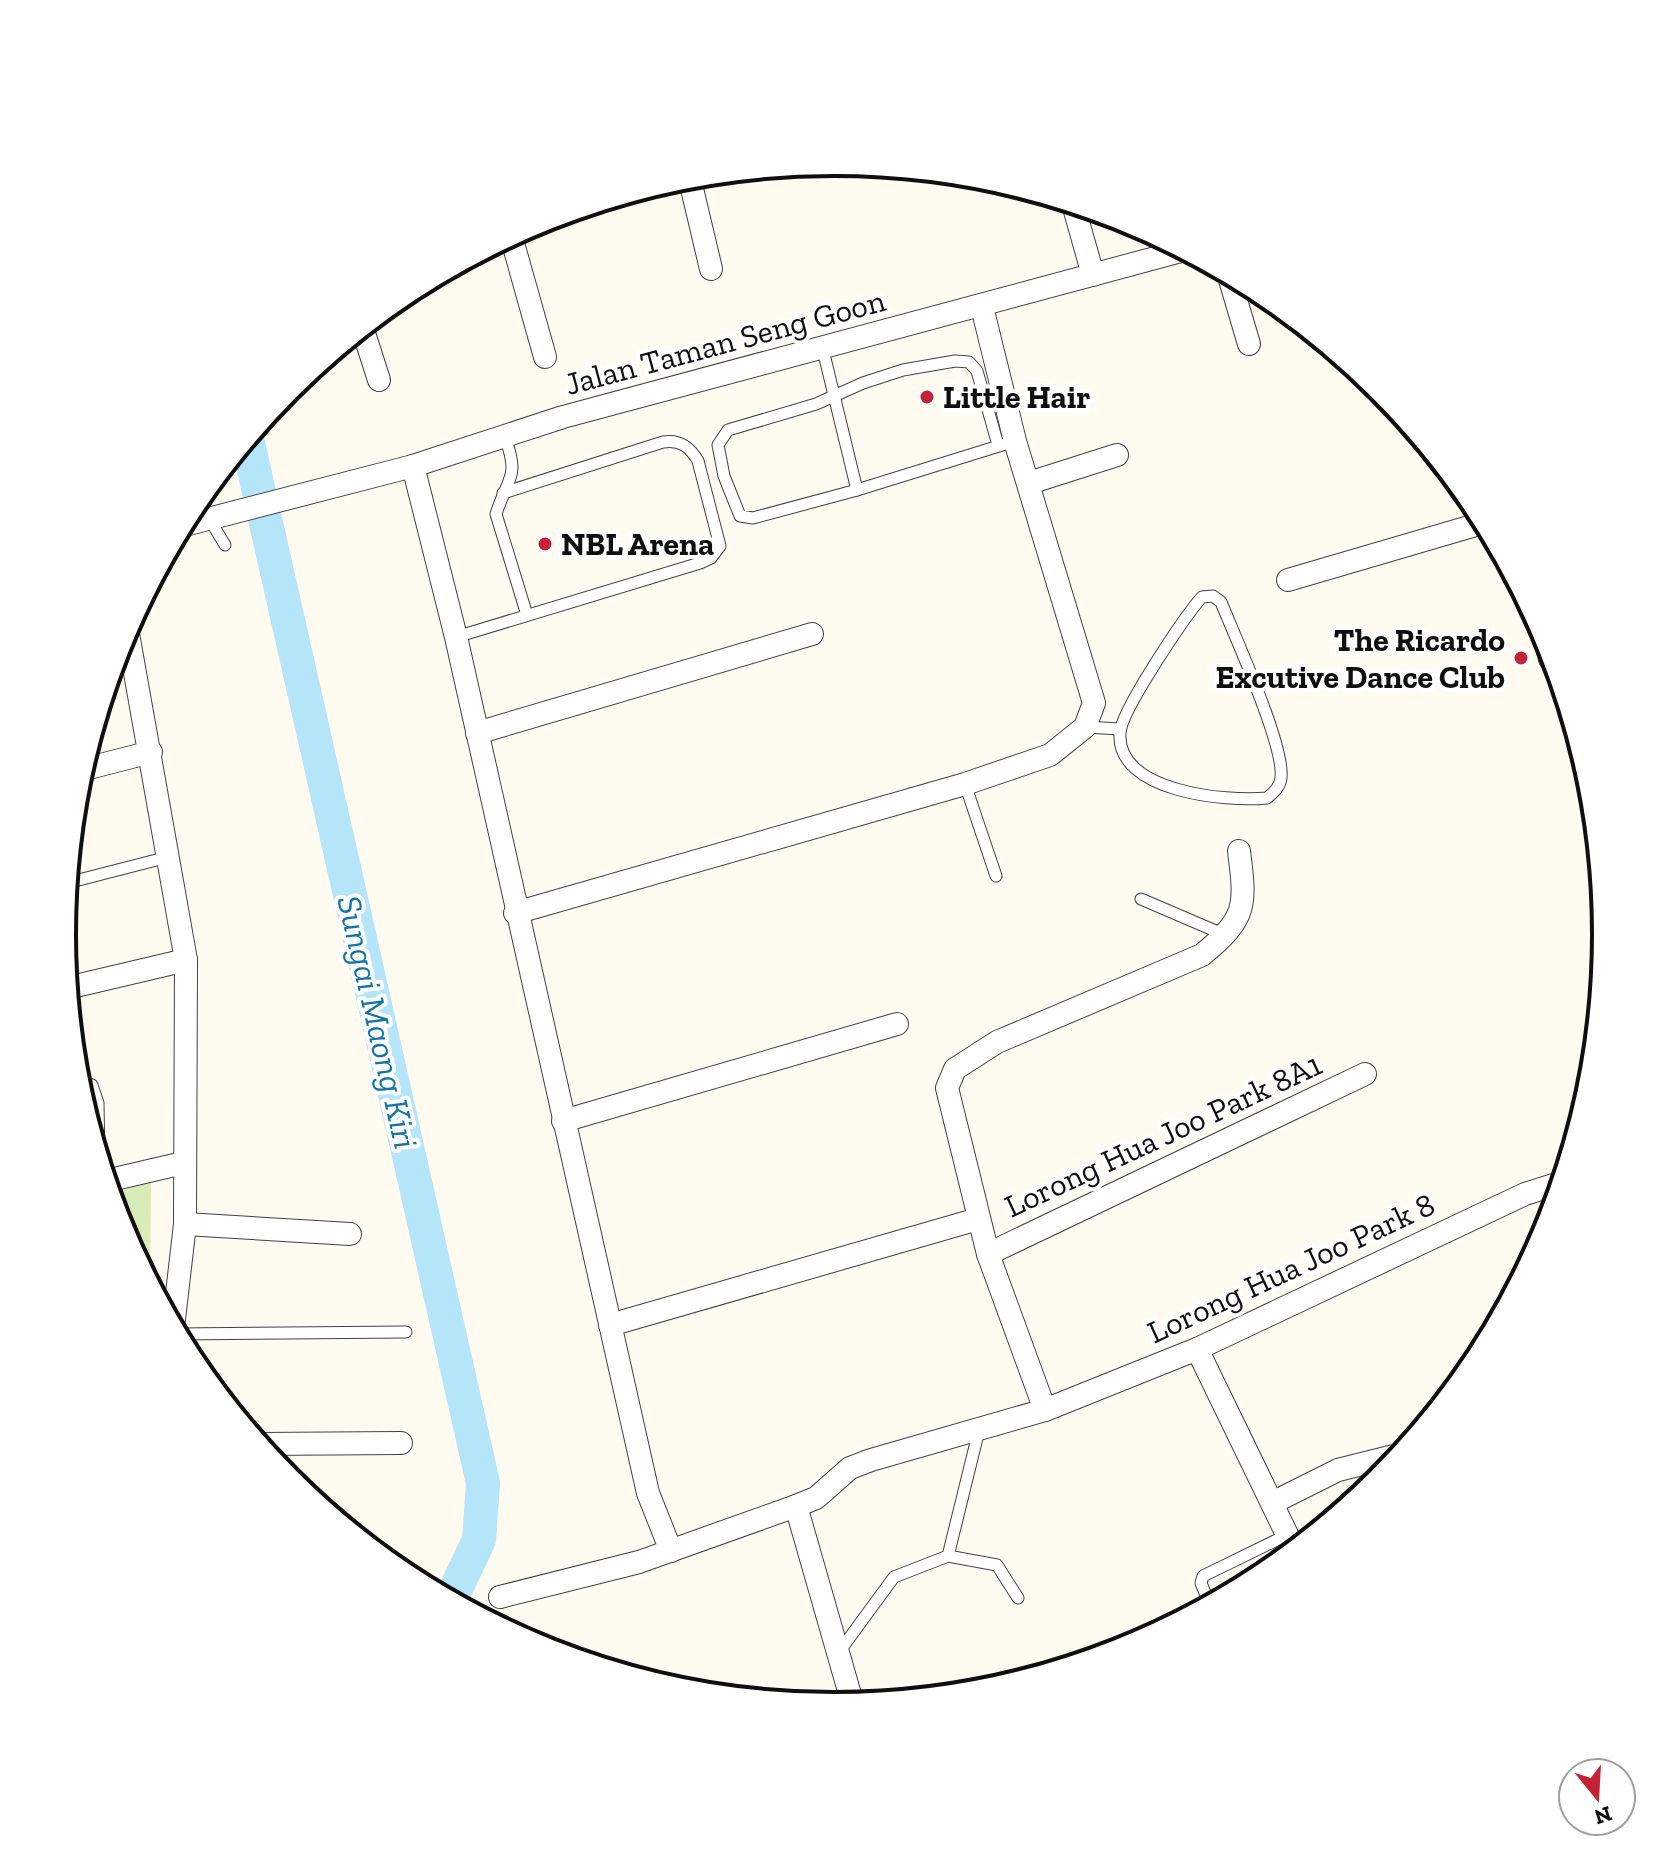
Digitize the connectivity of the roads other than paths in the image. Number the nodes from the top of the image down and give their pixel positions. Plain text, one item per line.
1 (692, 190) edge
2 (1076, 215) edge
3 (514, 247) edge
4 (1170, 254) edge
5 (711, 269) dead end
6 (1093, 275) junction
7 (1233, 290) edge
8 (982, 307) junction
9 (366, 339) edge
10 (1249, 344) dead end
11 (823, 350) junction
12 (545, 357) dead end
13 (379, 380) dead end
14 (833, 396) junction
15 (505, 437) junction
16 (1006, 443) junction
17 (1117, 455) dead end
18 (413, 466) junction
19 (1029, 483) junction
20 (857, 490) junction
21 (503, 493) junction
22 (210, 520) junction
23 (198, 522) edge
24 (1473, 526) edge
25 (225, 545) dead end
26 (1288, 580) dead end
27 (527, 615) junction
28 (812, 634) dead end
29 (456, 637) junction
30 (126, 665) edge
31 (1085, 727) junction
32 (1120, 729) junction
33 (477, 733) junction
34 (151, 752) junction
35 (96, 766) edge
36 (965, 784) junction
37 (1239, 851) dead end
38 (169, 857) junction
39 (996, 876) dead end
40 (78, 880) edge
41 (1141, 899) dead end
42 (515, 913) junction
43 (1225, 935) junction
44 (186, 960) junction
45 (78, 985) edge
46 (897, 1024) dead end
47 (1365, 1074) dead end
48 (92, 1085) edge
49 (98, 1114) edge
50 (563, 1121) junction
51 (183, 1163) junction
52 (116, 1179) edge
53 (1550, 1186) edge
54 (978, 1219) junction
55 (185, 1224) junction
56 (350, 1234) dead end
57 (988, 1254) junction
58 (175, 1309) edge
59 (610, 1325) junction
60 (406, 1332) dead end
61 (190, 1334) edge
62 (1197, 1349) junction
63 (1045, 1410) junction
64 (979, 1429) junction
65 (401, 1443) dead end
66 (272, 1444) edge
67 (1382, 1459) edge
68 (1272, 1503) junction
69 (796, 1506) junction
70 (1290, 1540) edge
71 (1281, 1547) edge
72 (671, 1551) junction
73 (948, 1556) junction
74 (1206, 1595) edge
75 (500, 1597) dead end
76 (1018, 1598) dead end
77 (839, 1652) junction
78 (850, 1692) edge

1 - 5 street
2 - 6 street
3 - 12 street
4 - 6 street, Jalan Taman Seng Goon
6 - 8 street, Jalan Taman Seng Goon
7 - 10 street
8 - 11 street, Jalan Taman Seng Goon
8 - 16 street
9 - 13 street
11 - 14 lane
11 - 15 street, Jalan Taman Seng Goon
14 - 16 lane
14 - 20 lane
14 - 20 lane
15 - 18 street, Jalan Taman Seng Goon
15 - 21 lane
16 - 19 street
16 - 20 lane
17 - 19 street
18 - 22 street, Jalan Taman Seng Goon
18 - 29 street
19 - 31 street
21 - 27 lane
21 - 27 lane
22 - 23 street, Jalan Taman Seng Goon
22 - 25 lane
24 - 26 street
27 - 29 lane
28 - 33 street
29 - 33 street
30 - 34 street
31 - 32 lane
31 - 36 street
32 - 32 lane
33 - 42 street
34 - 35 street
34 - 38 street
36 - 39 lane
36 - 42 street
37 - 43 street
38 - 40 lane
38 - 44 street
41 - 43 lane
42 - 50 street
43 - 54 street
44 - 45 street
44 - 51 street
46 - 50 street
47 - 57 street, Lorong Hua Joo Park 8A1
48 - 49 lane
50 - 59 street
51 - 52 street
51 - 55 street
53 - 62 street, Lorong Hua Joo Park 8
54 - 57 street
54 - 59 street
55 - 56 street
55 - 58 street
57 - 63 street
59 - 72 street
60 - 61 lane
62 - 63 street, Lorong Hua Joo Park 8
62 - 68 street
63 - 64 street, Lorong Hua Joo Park 8
64 - 69 street, Lorong Hua Joo Park 8
64 - 73 lane
65 - 66 street
67 - 68 street
68 - 70 street
69 - 72 street, Lorong Hua Joo Park 8
69 - 77 street
71 - 74 lane
72 - 75 street, Lorong Hua Joo Park 8
73 - 76 lane
73 - 77 lane
77 - 78 street

